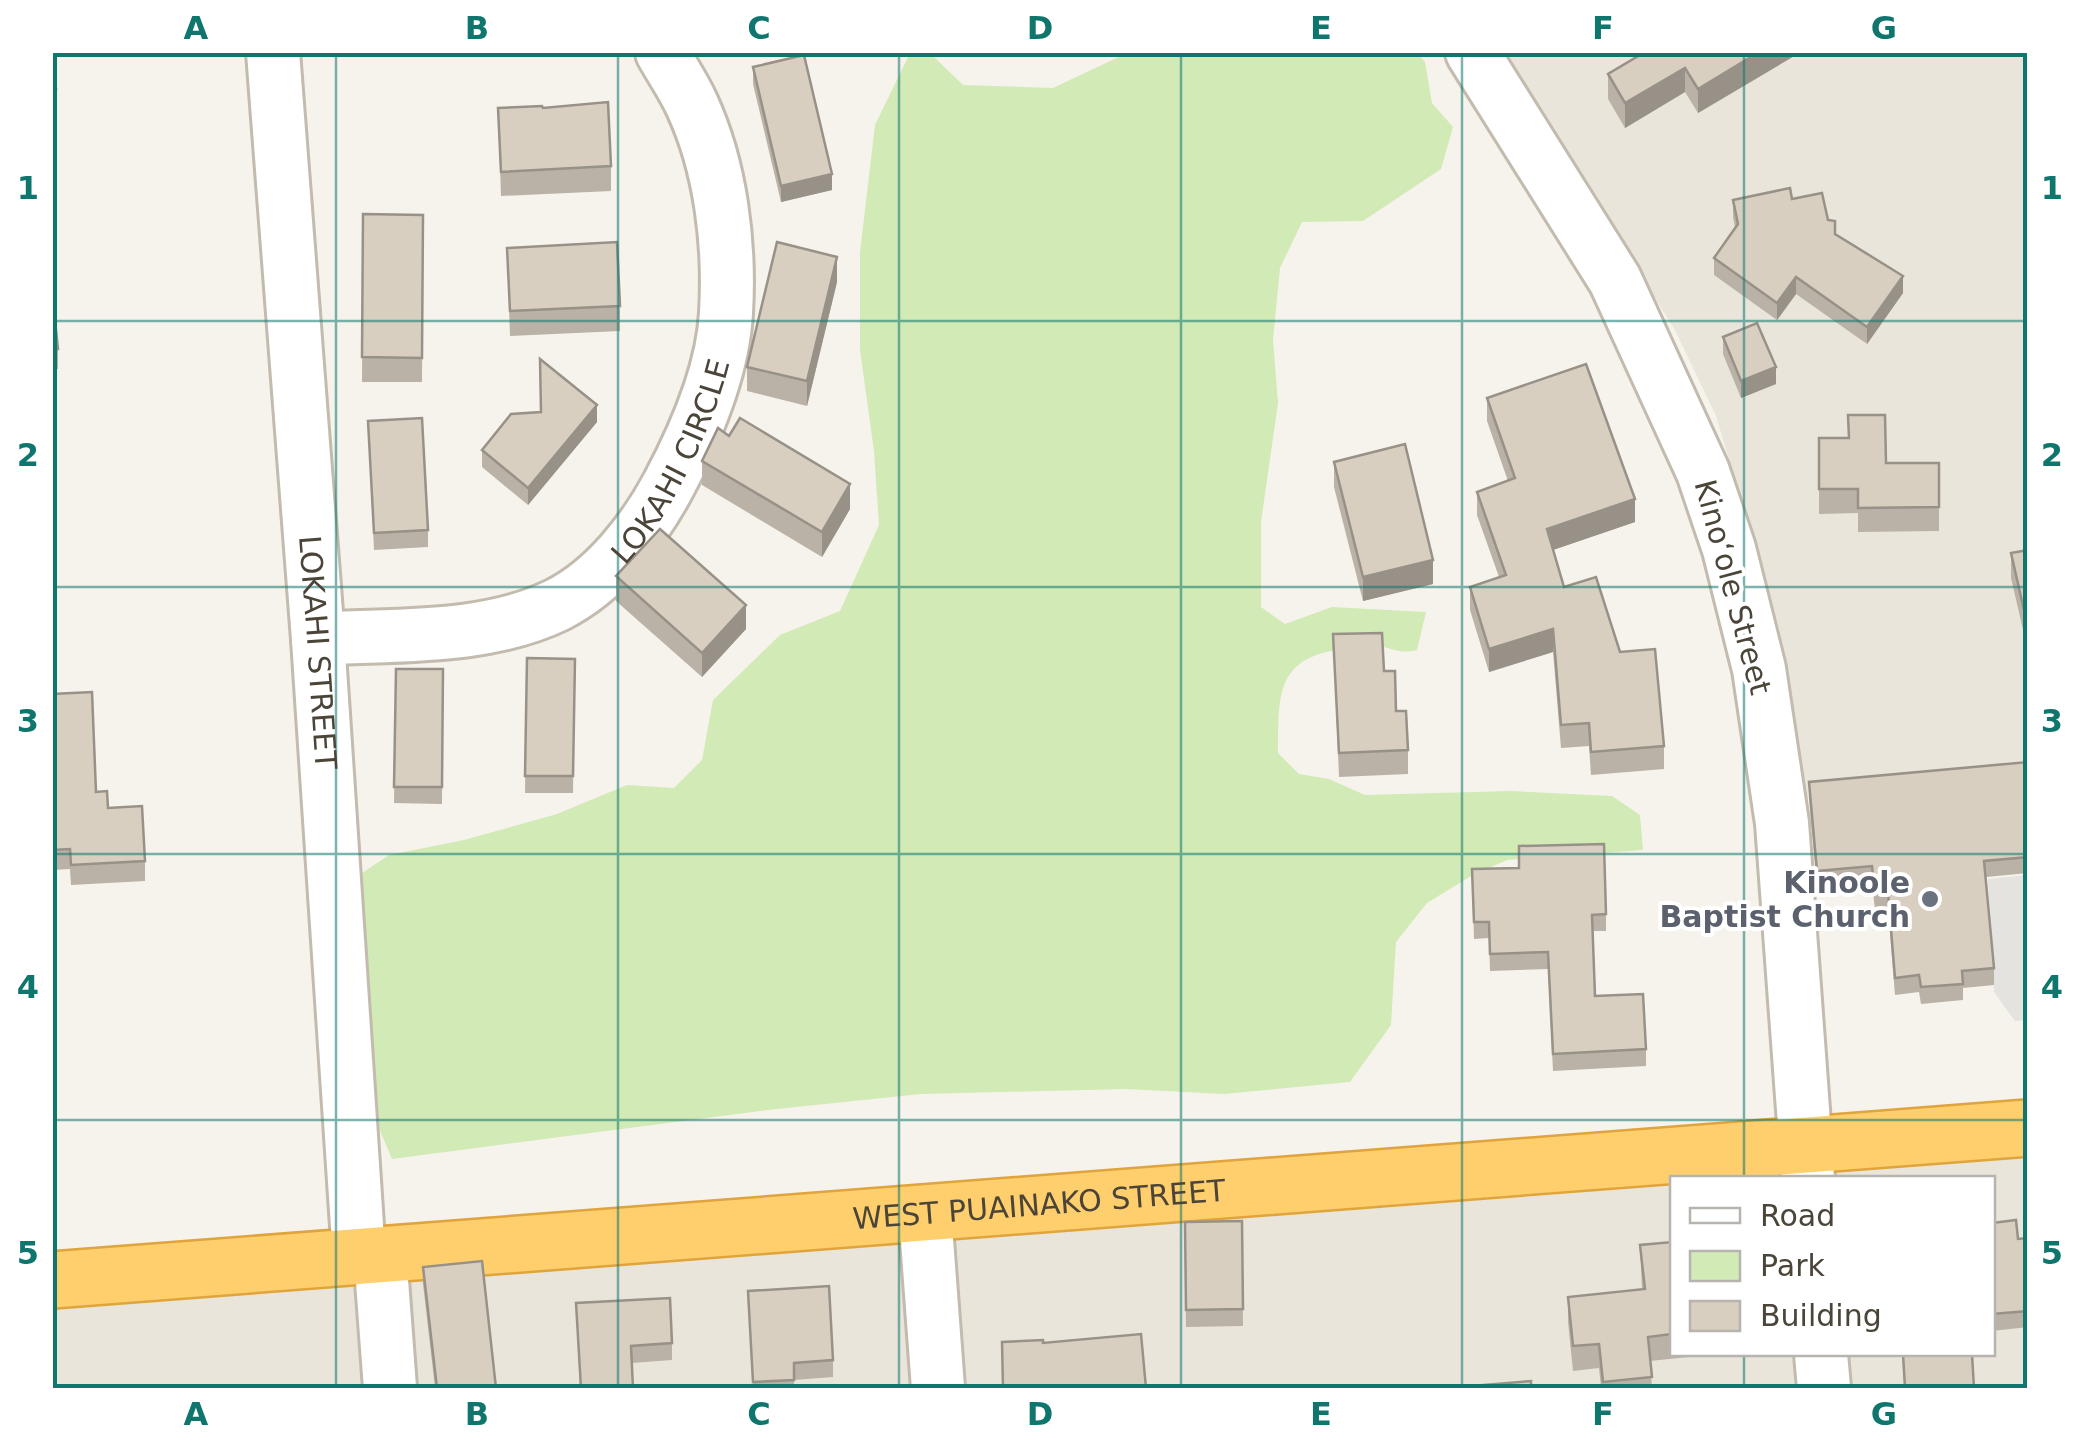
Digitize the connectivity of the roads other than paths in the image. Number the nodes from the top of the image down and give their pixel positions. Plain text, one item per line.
1 (274, 52) edge
2 (662, 52) edge
3 (1472, 52) edge
4 (318, 639) junction
5 (2028, 1128) edge
6 (1807, 1161) edge
7 (926, 1212) junction
8 (370, 1255) junction
9 (52, 1280) edge
10 (1821, 1356) edge
11 (390, 1388) edge
12 (938, 1388) edge
13 (1824, 1388) edge

1 - 4 street, LOKAHI STREET
2 - 4 street, LOKAHI CIRCLE
3 - 6 street, Kinoʻole Street
4 - 8 street, LOKAHI STREET
5 - 6 highway, WEST PUAINAKO STREET
6 - 7 highway, WEST PUAINAKO STREET
7 - 8 highway, WEST PUAINAKO STREET
7 - 12 street
8 - 9 highway, WEST PUAINAKO STREET
8 - 11 street, LOKAHI STREET
10 - 13 street

